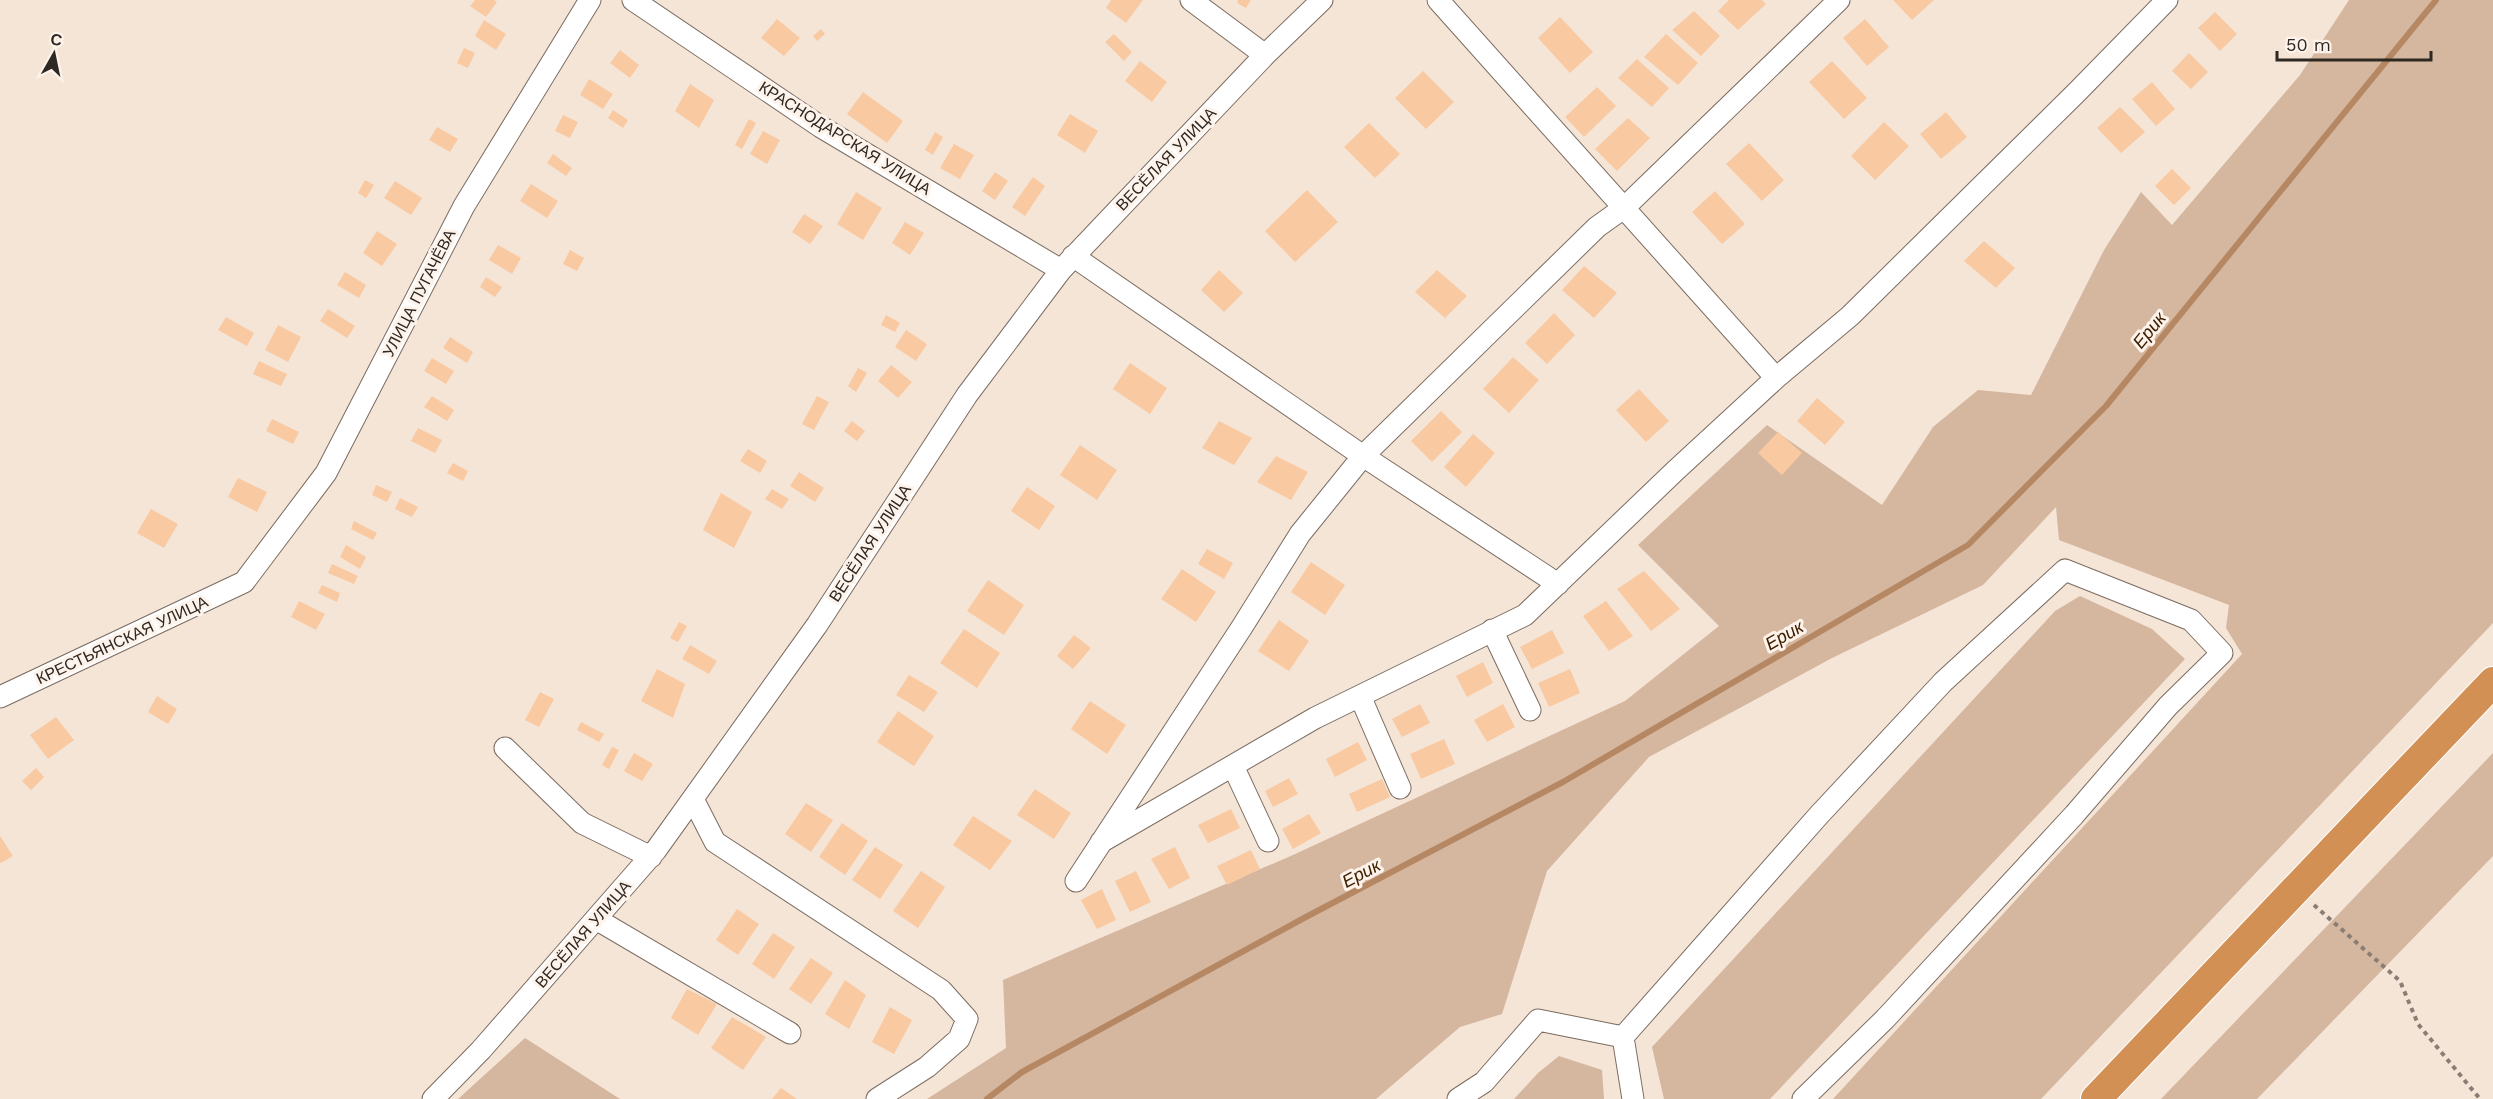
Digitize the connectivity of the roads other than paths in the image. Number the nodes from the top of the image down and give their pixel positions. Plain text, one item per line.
1 (590, 0) edge
2 (633, 0) edge
3 (1191, 0) edge
4 (1322, 0) edge
5 (1438, 0) edge
6 (1839, 0) edge
7 (2167, 0) edge
8 (1265, 55) junction
9 (1625, 207) junction
10 (1067, 263) junction
11 (1776, 378) junction
12 (1363, 456) junction
13 (244, 582) joint
14 (1558, 584) junction
15 (1492, 630) junction
16 (2493, 682) edge
17 (2, 693) edge
18 (1360, 696) junction
19 (1530, 710) dead end
20 (506, 748) dead end
21 (1233, 766) junction
22 (1400, 788) dead end
23 (693, 799) junction
24 (1268, 841) dead end
25 (1101, 842) junction
26 (651, 856) junction
27 (1076, 881) dead end
28 (596, 919) junction
29 (790, 1033) dead end
30 (1623, 1037) junction
31 (433, 1099) edge
32 (877, 1099) edge
33 (1458, 1099) edge
34 (1633, 1099) edge
35 (1803, 1099) edge
36 (2096, 1099) edge

1 - 13 street, УЛИЦА ПУГАЧЁВА
2 - 10 street, КРАСНОДАРСКАЯ УЛИЦА
3 - 8 street
4 - 8 street, ВЕСЁЛАЯ УЛИЦА
5 - 9 street
6 - 9 street
7 - 11 street
8 - 10 street, ВЕСЁЛАЯ УЛИЦА
9 - 11 street
9 - 12 street
10 - 12 street, КРАСНОДАРСКАЯ УЛИЦА
10 - 23 street, ВЕСЁЛАЯ УЛИЦА
11 - 14 street
12 - 14 street, КРАСНОДАРСКАЯ УЛИЦА
12 - 25 street
13 - 17 street, КРЕСТЬЯНСКАЯ УЛИЦА
14 - 15 street
15 - 18 street
15 - 19 street
16 - 36 highway
18 - 21 street
18 - 22 street
20 - 26 street
21 - 24 street
21 - 25 street
23 - 26 street, ВЕСЁЛАЯ УЛИЦА
23 - 32 street
25 - 27 street
26 - 28 street, ВЕСЁЛАЯ УЛИЦА
28 - 29 street
28 - 31 street, ВЕСЁЛАЯ УЛИЦА
30 - 33 street
30 - 34 street
30 - 35 street

